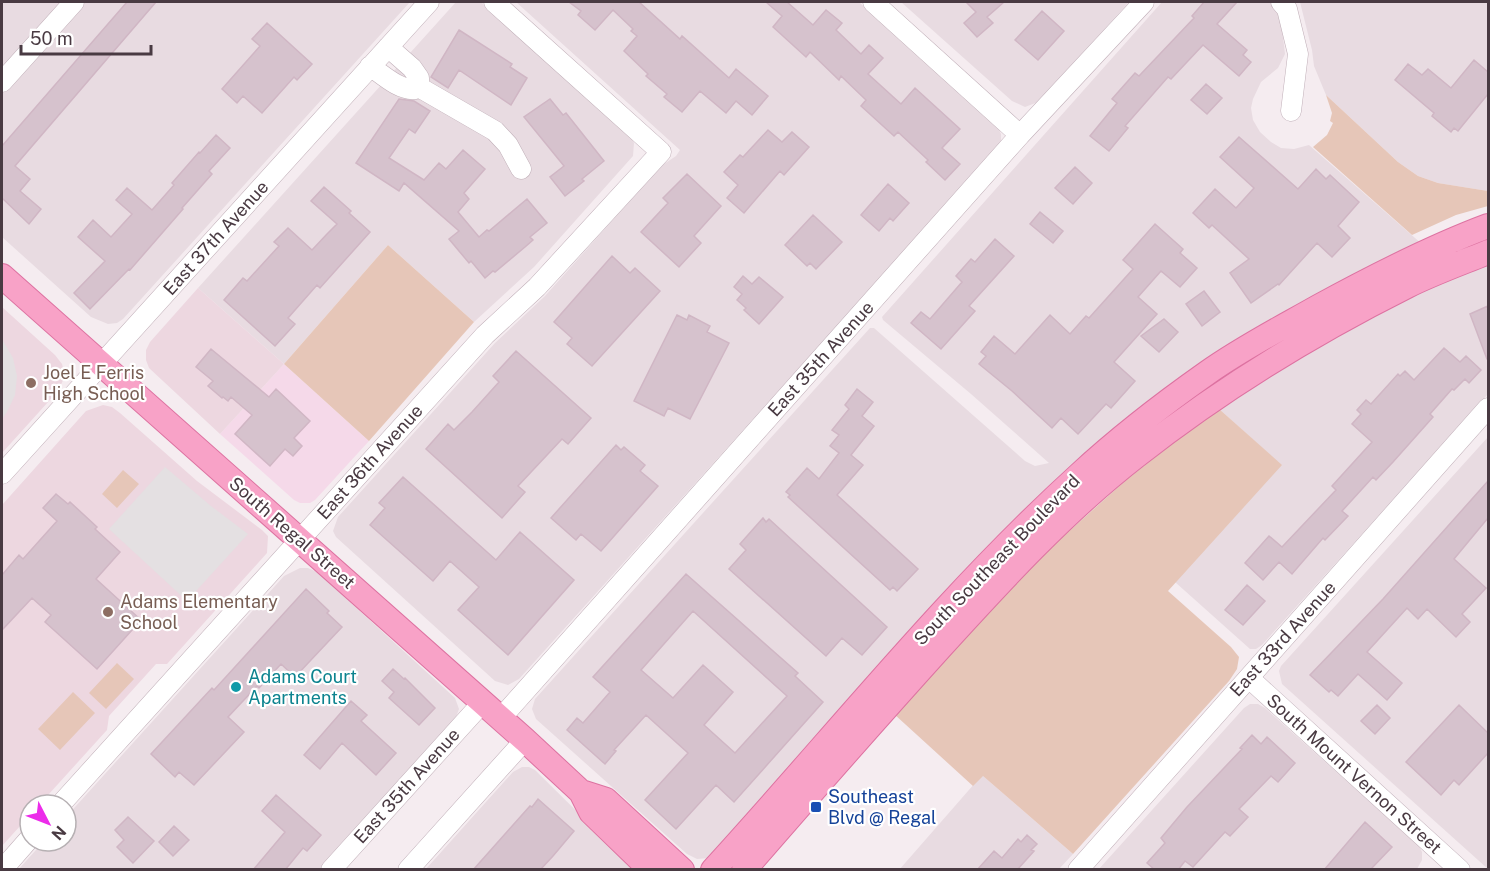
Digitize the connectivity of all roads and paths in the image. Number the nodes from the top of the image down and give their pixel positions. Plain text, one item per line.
1 (74, 2) edge
2 (429, 2) edge
3 (494, 2) edge
4 (873, 2) edge
5 (1144, 2) edge
6 (1281, 2) edge
7 (388, 47) junction
8 (370, 66) junction
9 (2, 82) edge
10 (417, 86) junction
11 (1291, 111) dead end
12 (1020, 135) junction
13 (521, 169) dead end
14 (1488, 226) edge
15 (1488, 252) edge
16 (2, 276) edge
17 (101, 365) junction
18 (1488, 408) edge
19 (2, 474) edge
20 (300, 539) junction
21 (1249, 678) junction
22 (483, 702) junction
23 (501, 718) junction
24 (525, 740) junction
25 (581, 792) junction
26 (71, 793) edge
27 (18, 852) edge
28 (1449, 866) edge
29 (2, 870) edge
30 (331, 870) edge
31 (408, 870) edge
32 (651, 870) edge
33 (682, 870) edge
34 (713, 870) edge
35 (744, 870) edge
36 (1078, 870) edge

1 - 9 street
2 - 7 street, East 37th Avenue
3 - 20 street, East 36th Avenue
4 - 12 street
5 - 12 street, East 35th Avenue
6 - 11 street
7 - 8 street, East 37th Avenue
7 - 10 street
8 - 10 street
8 - 17 street, East 37th Avenue
10 - 13 street
12 - 23 street, East 35th Avenue
14 - 34 main road, South Southeast Boulevard
15 - 35 main road, South Southeast Boulevard
16 - 17 main road, South Regal Street
17 - 19 street, East 37th Avenue
17 - 20 main road, South Regal Street
18 - 21 street, East 33rd Avenue
20 - 22 main road, South Regal Street
20 - 26 street, East 36th Avenue
21 - 28 street, South Mount Vernon Street
21 - 36 street, East 33rd Avenue
22 - 23 main road, South Regal Street
22 - 30 street, East 35th Avenue
23 - 24 main road, South Regal Street
24 - 25 main road, South Regal Street
24 - 31 street
25 - 32 main road, South Regal Street
25 - 33 main road, South Regal Street
27 - 29 street

